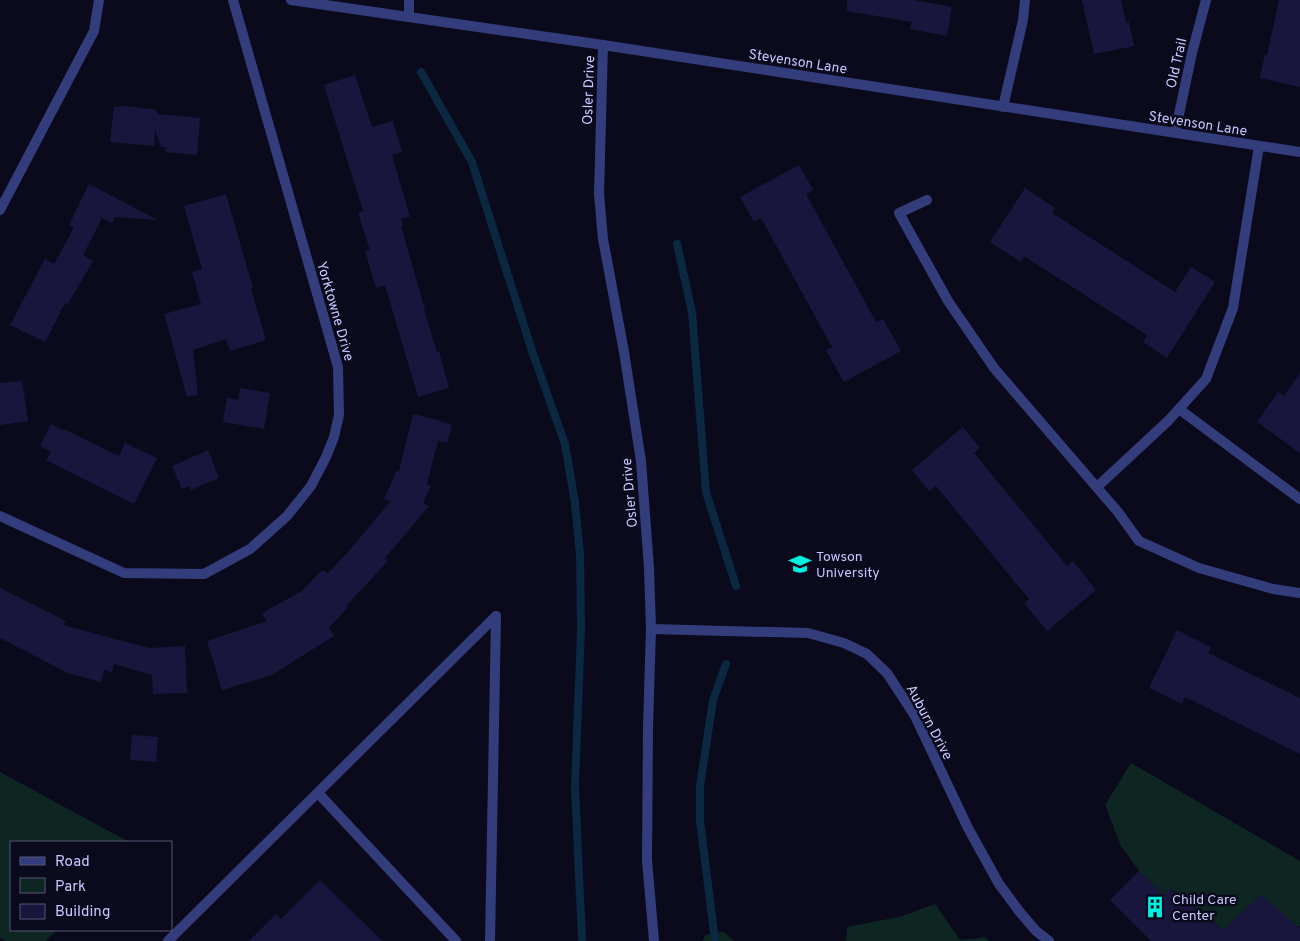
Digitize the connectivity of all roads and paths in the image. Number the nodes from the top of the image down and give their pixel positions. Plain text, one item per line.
1 (99, 0) edge
2 (233, 0) edge
3 (291, 0) edge
4 (409, 0) edge
5 (1024, 0) edge
6 (1206, 0) edge
7 (410, 17) junction
8 (603, 46) junction
9 (1003, 107) junction
10 (1175, 133) junction
11 (1259, 146) junction
12 (1300, 152) edge
13 (927, 200) dead end
14 (0, 210) edge
15 (1179, 408) junction
16 (1097, 487) junction
17 (1300, 499) edge
18 (0, 516) edge
19 (1300, 593) edge
20 (651, 629) junction
21 (318, 793) junction
22 (1036, 936) edge
23 (168, 941) edge
24 (456, 941) edge
25 (490, 941) edge
26 (654, 941) edge
27 (1049, 941) edge

1 - 14 street
2 - 18 street, Yorktowne Drive
3 - 7 street, Stevenson Lane
4 - 7 street
5 - 9 street
6 - 10 street, Old Trail
7 - 8 street, Stevenson Lane
8 - 9 street, Stevenson Lane
8 - 20 street, Osler Drive
9 - 10 street, Stevenson Lane
10 - 11 street, Stevenson Lane
11 - 12 street, Stevenson Lane
11 - 15 street
13 - 16 street
15 - 16 street
15 - 17 street
16 - 19 street
20 - 22 street, Auburn Drive
20 - 26 street, Osler Drive
21 - 23 street
21 - 24 street
21 - 25 street
22 - 27 street, Auburn Drive

